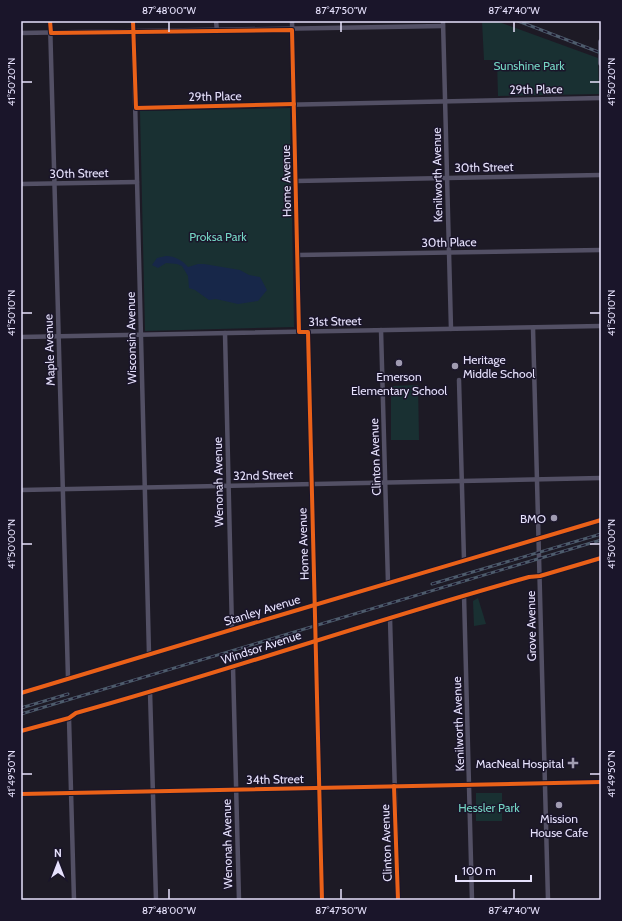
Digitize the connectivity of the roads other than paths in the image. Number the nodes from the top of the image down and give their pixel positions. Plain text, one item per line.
1 (50, 21) edge
2 (133, 21) edge
3 (216, 21) edge
4 (292, 21) edge
5 (443, 23) edge
6 (217, 30) junction
7 (292, 30) junction
8 (133, 31) junction
9 (21, 33) edge
10 (50, 33) junction
11 (601, 42) edge
12 (601, 63) edge
13 (601, 98) edge
14 (445, 101) junction
15 (294, 104) junction
16 (136, 108) junction
17 (601, 175) edge
18 (447, 178) junction
19 (296, 181) junction
20 (138, 182) junction
21 (21, 184) edge
22 (55, 184) junction
23 (601, 250) edge
24 (448, 252) junction
25 (298, 255) junction
26 (601, 326) edge
27 (533, 328) junction
28 (451, 329) junction
29 (381, 330) junction
30 (299, 332) junction
31 (308, 332) junction
32 (225, 333) junction
33 (141, 335) junction
34 (59, 336) junction
35 (21, 337) edge
36 (459, 380) dead end
37 (601, 478) edge
38 (537, 479) junction
39 (462, 481) junction
40 (386, 483) junction
41 (312, 484) junction
42 (228, 486) junction
43 (145, 488) junction
44 (63, 489) junction
45 (21, 490) edge
46 (601, 520) edge
47 (539, 539) junction
48 (601, 558) edge
49 (464, 560) junction
50 (540, 576) junction
51 (388, 583) junction
52 (464, 595) junction
53 (315, 605) junction
54 (390, 618) junction
55 (232, 630) junction
56 (316, 640) junction
57 (149, 654) junction
58 (233, 667) junction
59 (68, 678) junction
60 (150, 692) junction
61 (21, 693) edge
62 (69, 718) junction
63 (21, 731) edge
64 (601, 782) edge
65 (545, 783) junction
66 (469, 785) junction
67 (394, 786) junction
68 (320, 788) junction
69 (236, 790) junction
70 (153, 791) junction
71 (71, 793) junction
72 (21, 794) edge
73 (74, 900) edge
74 (156, 900) edge
75 (239, 900) edge
76 (322, 900) edge
77 (398, 900) edge
78 (472, 900) edge
79 (548, 900) edge

1 - 10 street, Maple Avenue
2 - 8 street, Wisconsin Avenue
3 - 6 street
4 - 7 street, Home Avenue
5 - 7 street
5 - 14 street, Kenilworth Avenue
6 - 7 street
6 - 8 street
7 - 15 street, Home Avenue
8 - 10 street
8 - 16 street, Wisconsin Avenue
9 - 10 street
10 - 22 street, Maple Avenue
11 - 12 street
13 - 14 street, 29th Place
14 - 15 street, 29th Place
14 - 18 street, Kenilworth Avenue
15 - 16 street, 29th Place
15 - 19 street, Home Avenue
16 - 20 street, Wisconsin Avenue
17 - 18 street, 30th Street
18 - 19 street, 30th Street
18 - 24 street, Kenilworth Avenue
19 - 25 street, Home Avenue
20 - 22 street, 30th Street
20 - 33 street, Wisconsin Avenue
21 - 22 street, 30th Street
22 - 34 street, Maple Avenue
23 - 24 street, 30th Place
24 - 25 street, 30th Place
24 - 28 street, Kenilworth Avenue
25 - 30 street, Home Avenue
26 - 27 street, 31st Street
27 - 28 street, 31st Street
27 - 38 street, Grove Avenue
28 - 29 street, 31st Street
29 - 31 street, 31st Street
29 - 40 street, Clinton Avenue
30 - 31 street, 31st Street
30 - 32 street, 31st Street
31 - 41 street, Home Avenue
32 - 33 street, 31st Street
32 - 42 street, Wenonah Avenue
33 - 34 street, 31st Street
33 - 43 street, Wisconsin Avenue
34 - 35 street, 31st Street
34 - 44 street, Maple Avenue
36 - 39 street
37 - 38 street, 32nd Street
38 - 39 street, 32nd Street
38 - 47 street, Grove Avenue
39 - 40 street, 32nd Street
39 - 49 street
40 - 41 street, 32nd Street
40 - 51 street, Clinton Avenue
41 - 42 street, 32nd Street
41 - 53 street, Home Avenue
42 - 43 street, 32nd Street
42 - 55 street, Wenonah Avenue
43 - 44 street, 32nd Street
43 - 57 street, Wisconsin Avenue
44 - 45 street, 32nd Street
44 - 59 street, Maple Avenue
46 - 47 street, Stanley Avenue
47 - 49 street, Stanley Avenue
47 - 50 street, Grove Avenue
48 - 50 street, Windsor Avenue
49 - 51 street, Stanley Avenue
50 - 52 street, Windsor Avenue
50 - 65 street, Grove Avenue
51 - 53 street, Stanley Avenue
52 - 54 street, Windsor Avenue
52 - 66 street, Kenilworth Avenue
53 - 55 street, Stanley Avenue
53 - 56 street, Home Avenue
54 - 56 street, Windsor Avenue
54 - 67 street, Clinton Avenue
55 - 57 street, Stanley Avenue
56 - 58 street, Windsor Avenue
56 - 68 street, Home Avenue
57 - 59 street, Stanley Avenue
58 - 60 street, Windsor Avenue
58 - 69 street, Wenonah Avenue
59 - 61 street, Stanley Avenue
60 - 62 street, Windsor Avenue
60 - 70 street
62 - 63 street, Windsor Avenue
62 - 71 street
64 - 65 street, 34th Street
65 - 66 street, 34th Street
65 - 79 street, Grove Avenue
66 - 67 street, 34th Street
66 - 78 street, Kenilworth Avenue
67 - 68 street, 34th Street
67 - 77 street, Clinton Avenue
68 - 69 street, 34th Street
68 - 76 street, Home Avenue
69 - 70 street, 34th Street
69 - 75 street, Wenonah Avenue
70 - 71 street, 34th Street
70 - 74 street
71 - 72 street, 34th Street
71 - 73 street

